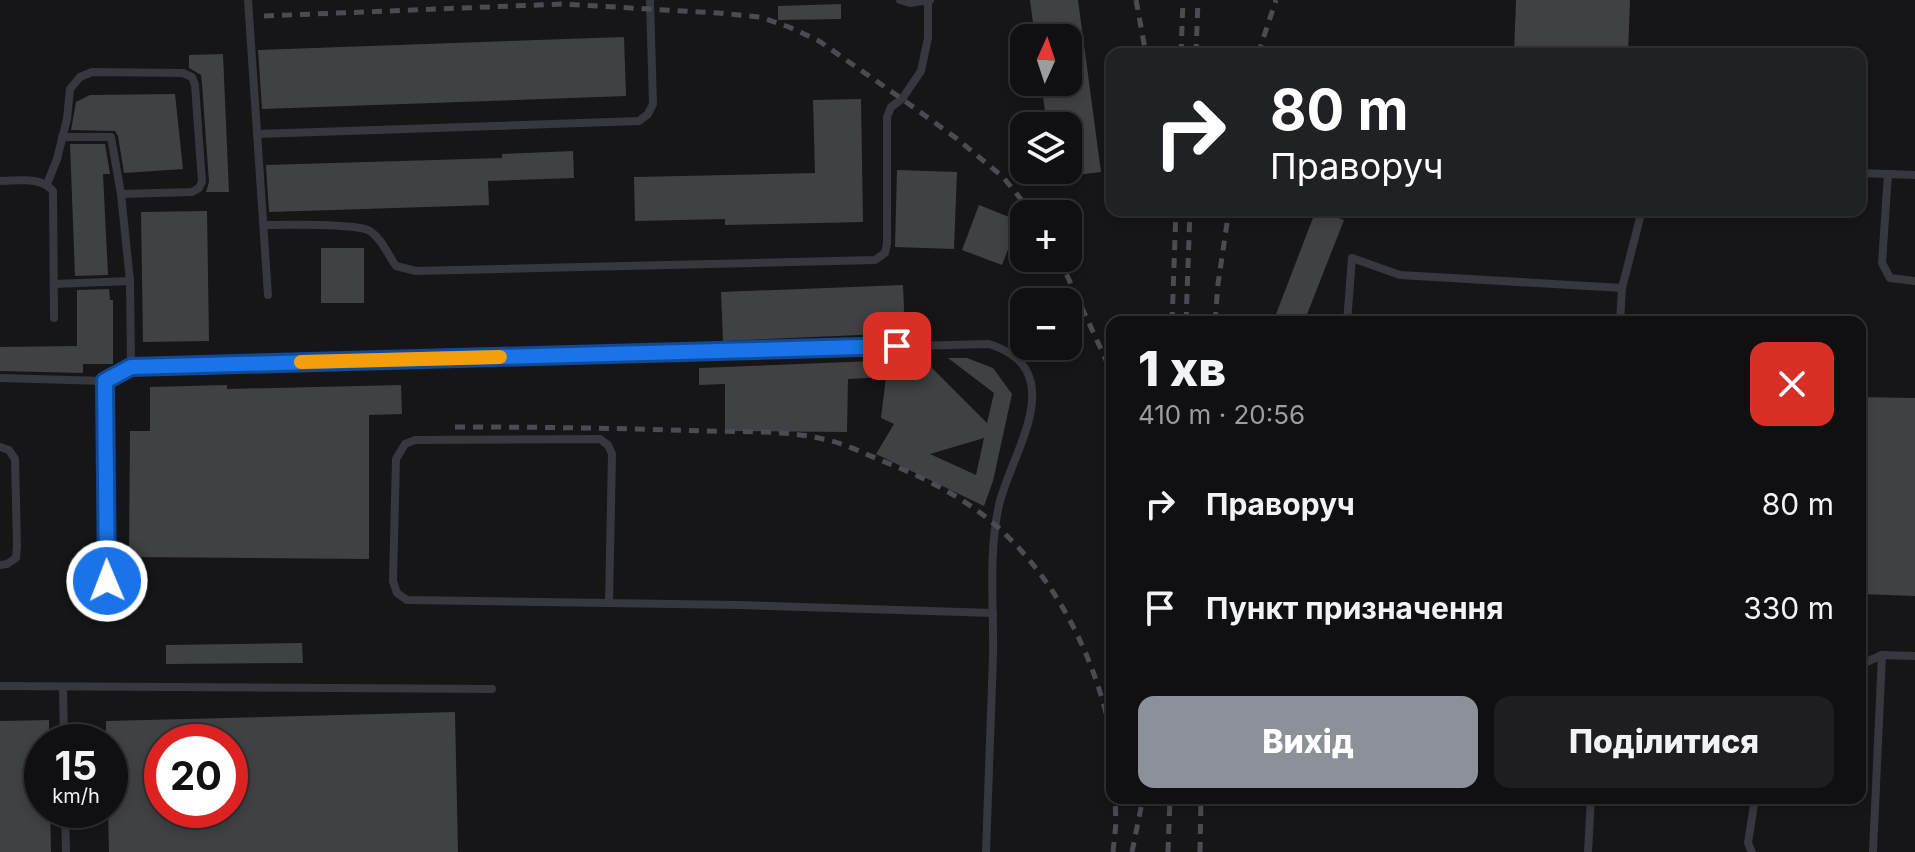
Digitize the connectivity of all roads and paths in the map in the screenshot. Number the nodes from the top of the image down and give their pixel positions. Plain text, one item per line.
1 (248, 0) edge
2 (650, 0) edge
3 (900, 0) edge
4 (929, 0) edge
5 (257, 134) junction
6 (62, 137) junction
7 (1866, 173) edge
8 (1888, 174) junction
9 (1915, 175) edge
10 (0, 181) edge
11 (47, 184) junction
12 (121, 194) junction
13 (1640, 216) edge
14 (264, 225) junction
15 (130, 281) junction
16 (1915, 281) edge
17 (54, 284) junction
18 (1622, 288) junction
19 (268, 295) dead end
20 (1347, 316) edge
21 (1620, 316) edge
22 (54, 318) dead end
23 (131, 367) junction
24 (0, 378) edge
25 (105, 381) junction
26 (0, 447) edge
27 (0, 565) edge
28 (107, 581) dead end
29 (609, 603) junction
30 (993, 613) junction
31 (1882, 655) junction
32 (1915, 656) edge
33 (1866, 662) edge
34 (0, 686) edge
35 (63, 687) junction
36 (492, 689) dead end
37 (64, 724) edge
38 (1591, 804) edge
39 (1754, 804) edge
40 (65, 828) edge
41 (1588, 851) edge
42 (1873, 851) edge
43 (66, 852) edge
44 (986, 852) edge
45 (1752, 852) edge

1 - 5 lane
2 - 5 lane
3 - 4 lane
4 - 14 lane
5 - 14 lane
6 - 11 lane
6 - 12 lane
6 - 12 lane
7 - 8 lane
8 - 9 lane
8 - 16 lane
10 - 11 lane
11 - 17 lane
12 - 15 lane
13 - 18 lane
14 - 19 lane
15 - 17 lane
15 - 23 lane
17 - 22 lane
18 - 20 lane
18 - 21 lane
23 - 25 lane
23 - 30 lane
24 - 25 lane
25 - 28 lane
26 - 27 lane
29 - 29 lane
29 - 30 lane
30 - 44 lane
31 - 32 lane
31 - 33 lane
31 - 42 lane
34 - 35 lane
35 - 36 lane
35 - 37 lane
38 - 41 lane
39 - 45 lane
40 - 43 lane

